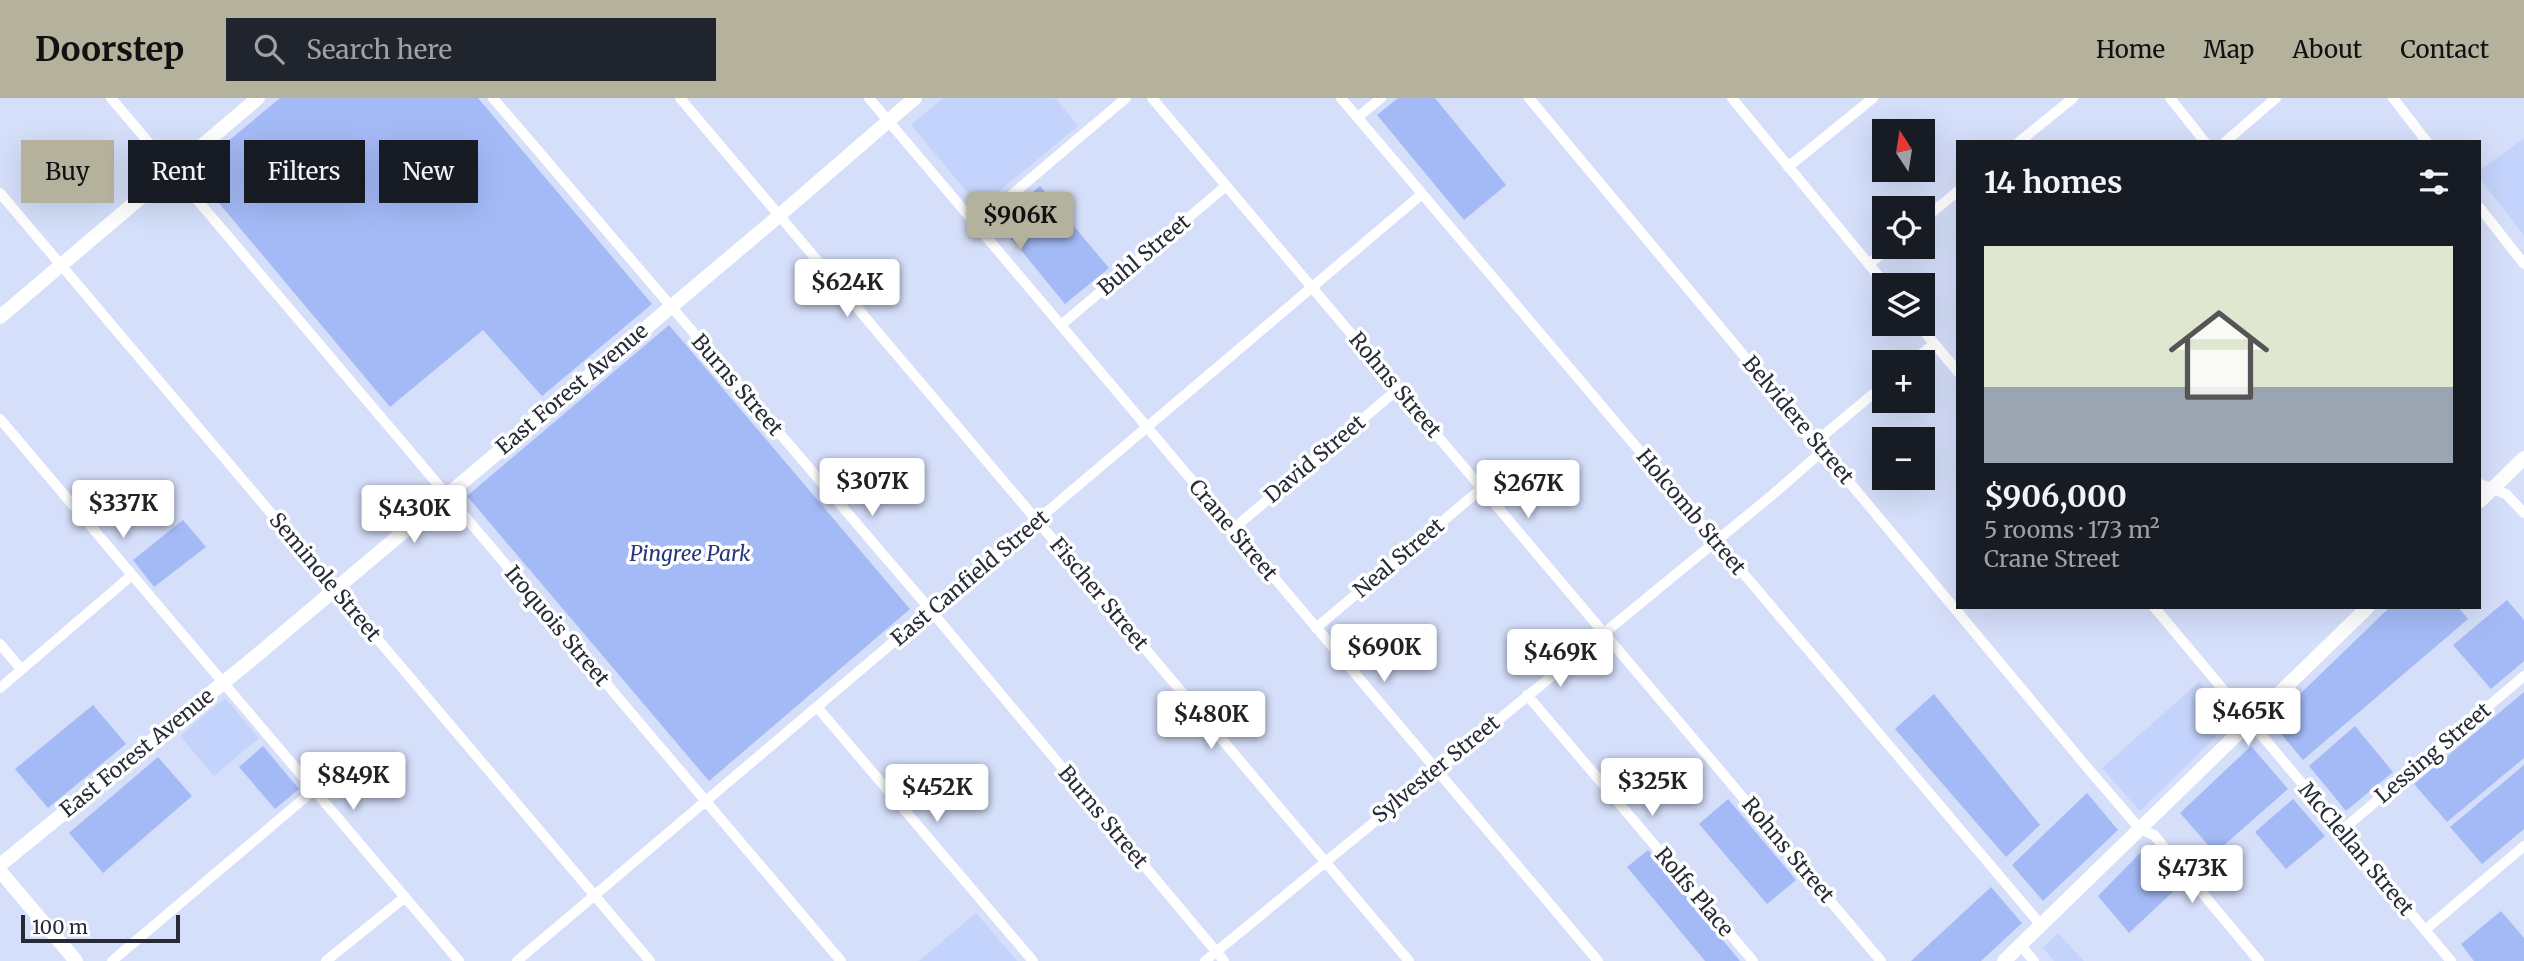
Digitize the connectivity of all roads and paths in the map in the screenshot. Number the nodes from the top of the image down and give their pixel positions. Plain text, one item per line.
1 (111, 98) edge
2 (258, 98) edge
3 (493, 98) edge
4 (680, 98) edge
5 (869, 98) edge
6 (915, 98) edge
7 (1126, 98) edge
8 (1152, 98) edge
9 (1341, 98) edge
10 (1381, 98) edge
11 (1529, 98) edge
12 (1731, 98) edge
13 (1873, 98) edge
14 (2073, 98) edge
15 (2170, 98) edge
16 (2276, 98) edge
17 (2393, 98) edge
18 (1357, 117) junction
19 (888, 121) junction
20 (147, 140) edge
21 (208, 140) edge
22 (2021, 140) edge
23 (2202, 140) edge
24 (2227, 140) edge
25 (2425, 140) edge
26 (1788, 167) junction
27 (1226, 186) junction
28 (0, 193) edge
29 (1956, 193) edge
30 (1422, 194) junction
31 (134, 203) edge
32 (201, 203) edge
33 (2481, 209) edge
34 (1935, 210) edge
35 (779, 215) junction
36 (976, 225) junction
37 (1875, 259) edge
38 (1869, 264) junction
39 (2524, 264) edge
40 (61, 265) junction
41 (1876, 273) edge
42 (1312, 288) junction
43 (670, 306) junction
44 (0, 317) edge
45 (1061, 325) junction
46 (1928, 336) edge
47 (1934, 344) junction
48 (1927, 350) edge
49 (1956, 365) edge
50 (1398, 389) junction
51 (1872, 395) edge
52 (0, 419) edge
53 (1147, 428) junction
54 (1820, 446) junction
55 (2524, 458) edge
56 (2486, 486) edge
57 (1482, 489) junction
58 (447, 495) junction
59 (2524, 513) edge
60 (1037, 521) junction
61 (1233, 529) junction
62 (1716, 541) junction
63 (132, 575) junction
64 (335, 589) junction
65 (2156, 609) edge
66 (2366, 609) edge
67 (930, 611) junction
68 (1316, 628) junction
69 (1603, 633) junction
70 (0, 644) edge
71 (21, 670) junction
72 (2524, 676) edge
73 (223, 682) junction
74 (0, 688) edge
75 (1527, 695) junction
76 (817, 707) junction
77 (2249, 722) junction
78 (1436, 769) junction
79 (314, 790) junction
80 (706, 801) junction
81 (2140, 830) junction
82 (2341, 831) junction
83 (2524, 846) edge
84 (1324, 861) junction
85 (0, 868) edge
86 (595, 895) junction
87 (405, 897) junction
88 (2041, 925) junction
89 (2425, 930) junction
90 (2020, 945) junction
91 (1216, 951) junction
92 (76, 961) edge
93 (112, 961) edge
94 (326, 961) edge
95 (459, 961) edge
96 (517, 961) edge
97 (650, 961) edge
98 (841, 961) edge
99 (1032, 961) edge
100 (1205, 961) edge
101 (1224, 961) edge
102 (1409, 961) edge
103 (1598, 961) edge
104 (1753, 961) edge
105 (1881, 961) edge
106 (2004, 961) edge
107 (2034, 961) edge
108 (2259, 961) edge
109 (2451, 961) edge

1 - 20 street, Iroquois Street
2 - 21 main road
3 - 43 street, Burns Street
4 - 35 street, Fischer Street
5 - 19 street, Crane Street
6 - 19 main road, East Forest Avenue
7 - 36 street
8 - 27 street, Rohns Street
9 - 18 street, Holcomb Street
10 - 18 street
11 - 54 street, Belvidere Street
12 - 26 street
13 - 26 street
14 - 22 street
15 - 23 street
16 - 24 street
17 - 25 street
18 - 30 street, Holcomb Street
19 - 35 main road, East Forest Avenue
19 - 36 street, Crane Street
26 - 38 street
27 - 42 street, Rohns Street
27 - 45 street, Buhl Street
28 - 40 street, Seminole Street
29 - 34 street
30 - 42 street, East Canfield Street
30 - 62 street, Holcomb Street
31 - 40 main road
32 - 58 street, Iroquois Street
33 - 39 street
35 - 43 main road, East Forest Avenue
35 - 60 street, Fischer Street
36 - 45 street, Crane Street
37 - 38 street
38 - 41 street
40 - 44 main road
40 - 64 street, Seminole Street
42 - 50 street, Rohns Street
42 - 53 street, East Canfield Street
43 - 58 main road, East Forest Avenue
43 - 67 street, Burns Street
45 - 53 street, Crane Street
46 - 47 street
47 - 48 street
47 - 49 street
50 - 57 street, Rohns Street
50 - 61 street, David Street
51 - 54 street, Sylvester Street
52 - 63 street
53 - 60 street, East Canfield Street
53 - 61 street, Crane Street
54 - 62 street, Sylvester Street
54 - 81 street, Belvidere Street
55 - 56 main road
56 - 59 street
57 - 68 street, Neal Street
57 - 69 street, Rohns Street
58 - 64 main road, East Forest Avenue
58 - 80 street, Iroquois Street
60 - 67 street, East Canfield Street
60 - 84 street, Fischer Street
61 - 68 street, Crane Street
62 - 69 street, Sylvester Street
62 - 88 street, Holcomb Street
63 - 71 street
63 - 73 street
64 - 73 main road, East Forest Avenue
64 - 86 street, Seminole Street
65 - 77 street, McClellan Street
66 - 77 main road
67 - 76 street, East Canfield Street
67 - 91 street, Burns Street
68 - 78 street, Crane Street
69 - 75 street, Sylvester Street
69 - 105 street, Rohns Street
70 - 71 street
71 - 74 street
72 - 82 street, Lessing Street
73 - 79 street
73 - 85 main road, East Forest Avenue
75 - 78 street, Sylvester Street
75 - 104 street, Rolfs Place
76 - 80 street, East Canfield Street
76 - 99 street
77 - 81 main road
77 - 82 street, McClellan Street
78 - 84 street, Sylvester Street
78 - 103 street, Crane Street
79 - 87 street
79 - 93 street
80 - 86 street, East Canfield Street
80 - 98 street, Iroquois Street
81 - 88 main road
81 - 108 street, Belvidere Street
82 - 89 street, McClellan Street
83 - 89 street
84 - 91 street, Sylvester Street
84 - 102 street, Fischer Street
85 - 92 main road
86 - 96 street, East Canfield Street
86 - 97 street, Seminole Street
87 - 94 street
87 - 95 street
88 - 90 main road
89 - 109 street, McClellan Street
90 - 106 main road
90 - 107 street
91 - 100 street, Sylvester Street
91 - 101 street, Burns Street

